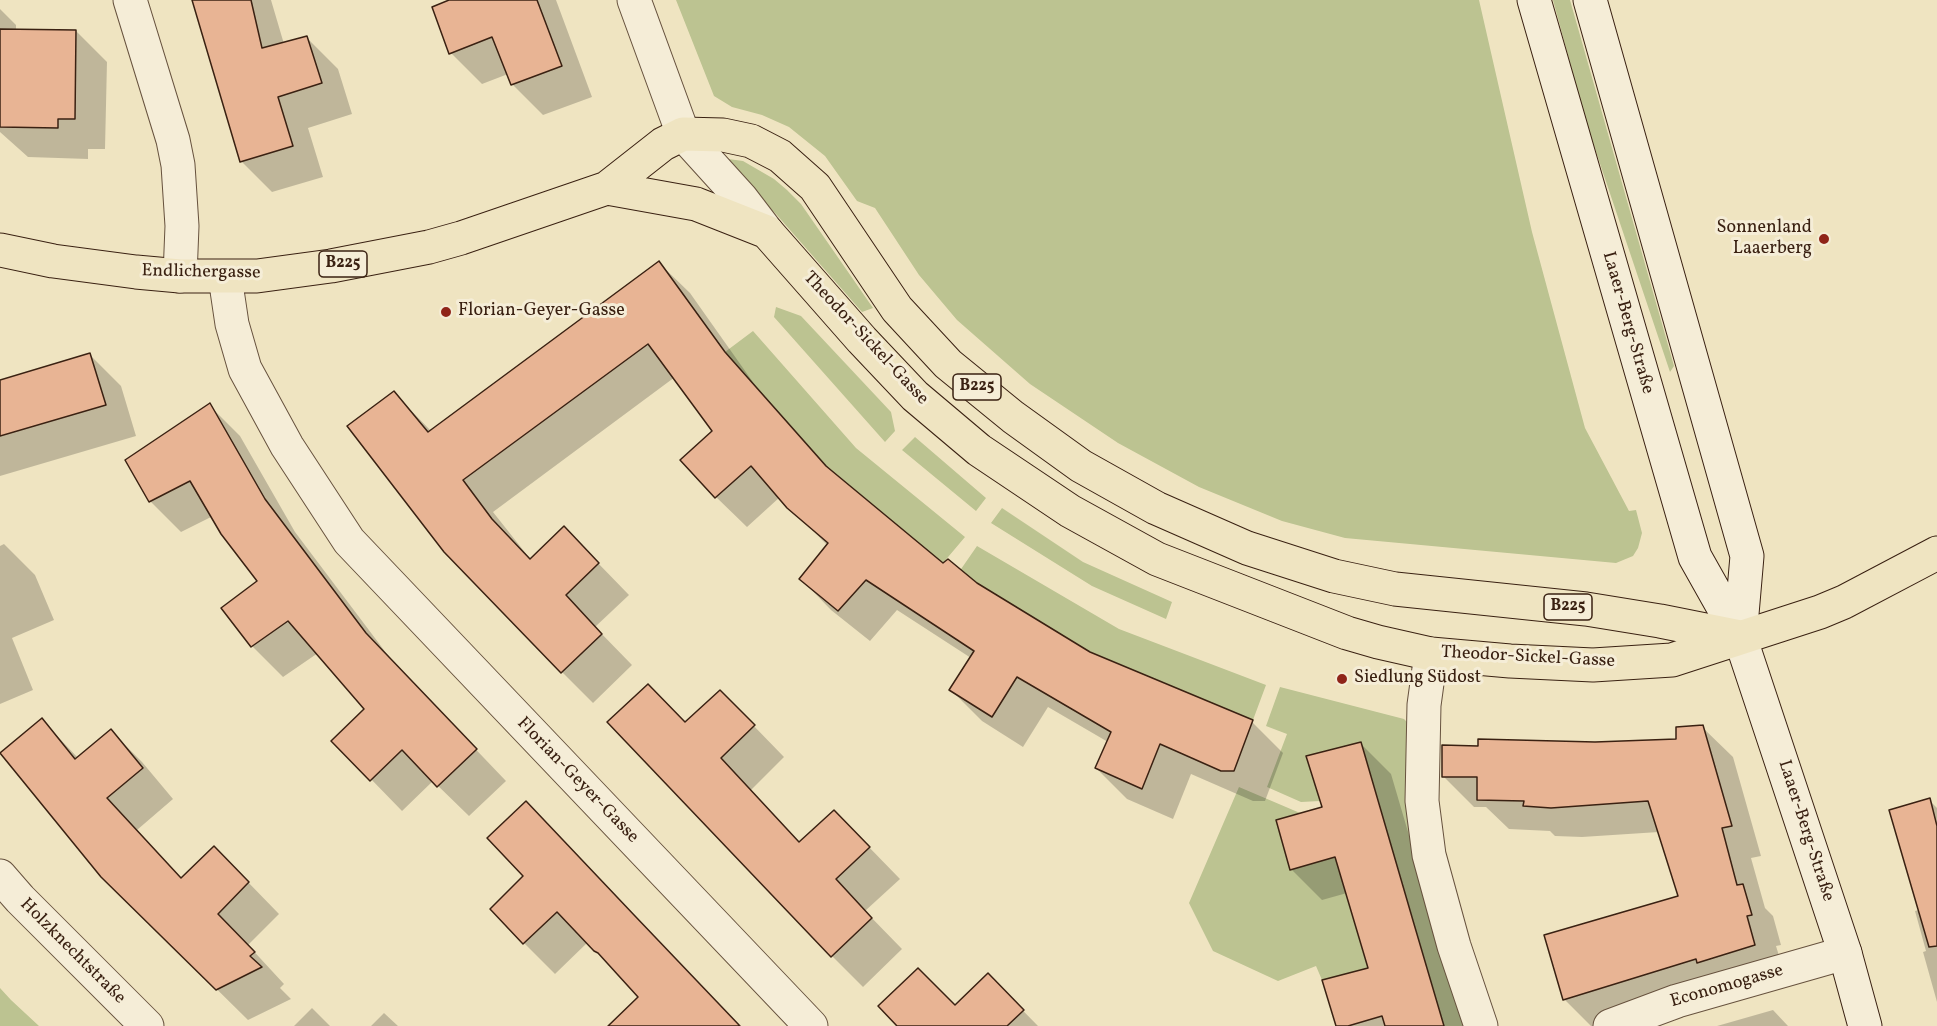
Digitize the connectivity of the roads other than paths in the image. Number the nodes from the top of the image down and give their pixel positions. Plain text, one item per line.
1 (130, 0) edge
2 (634, 0) edge
3 (1534, 0) edge
4 (1590, 0) edge
5 (683, 134) junction
6 (607, 188) junction
7 (767, 232) junction
8 (0, 250) edge
9 (180, 276) junction
10 (225, 277) junction
11 (1937, 553) edge
12 (1740, 638) junction
13 (1431, 654) junction
14 (0, 876) edge
15 (1845, 953) junction
16 (147, 1026) edge
17 (811, 1026) edge
18 (1481, 1026) edge
19 (1610, 1026) edge
20 (1865, 1026) edge

1 - 9 street
2 - 5 street
3 - 12 street, Laaer-Berg-Straße
4 - 12 street, Laaer-Berg-Straße
5 - 6 main road, Endlichergasse / B225
5 - 7 street
5 - 12 main road, B225
6 - 7 main road, Endlichergasse / B225
6 - 10 main road, Endlichergasse / B225
7 - 13 main road, Theodor-Sickel-Gasse / B225
8 - 9 main road, Endlichergasse / B225
9 - 10 main road, Endlichergasse / B225
10 - 17 street, Florian-Geyer-Gasse
11 - 12 main road, B225
12 - 13 main road, Theodor-Sickel-Gasse / B225
12 - 15 street, Laaer-Berg-Straße
13 - 18 street
14 - 16 street, Holzknechtstraße
15 - 19 street, Economogasse
15 - 20 street, Laaer-Berg-Straße

